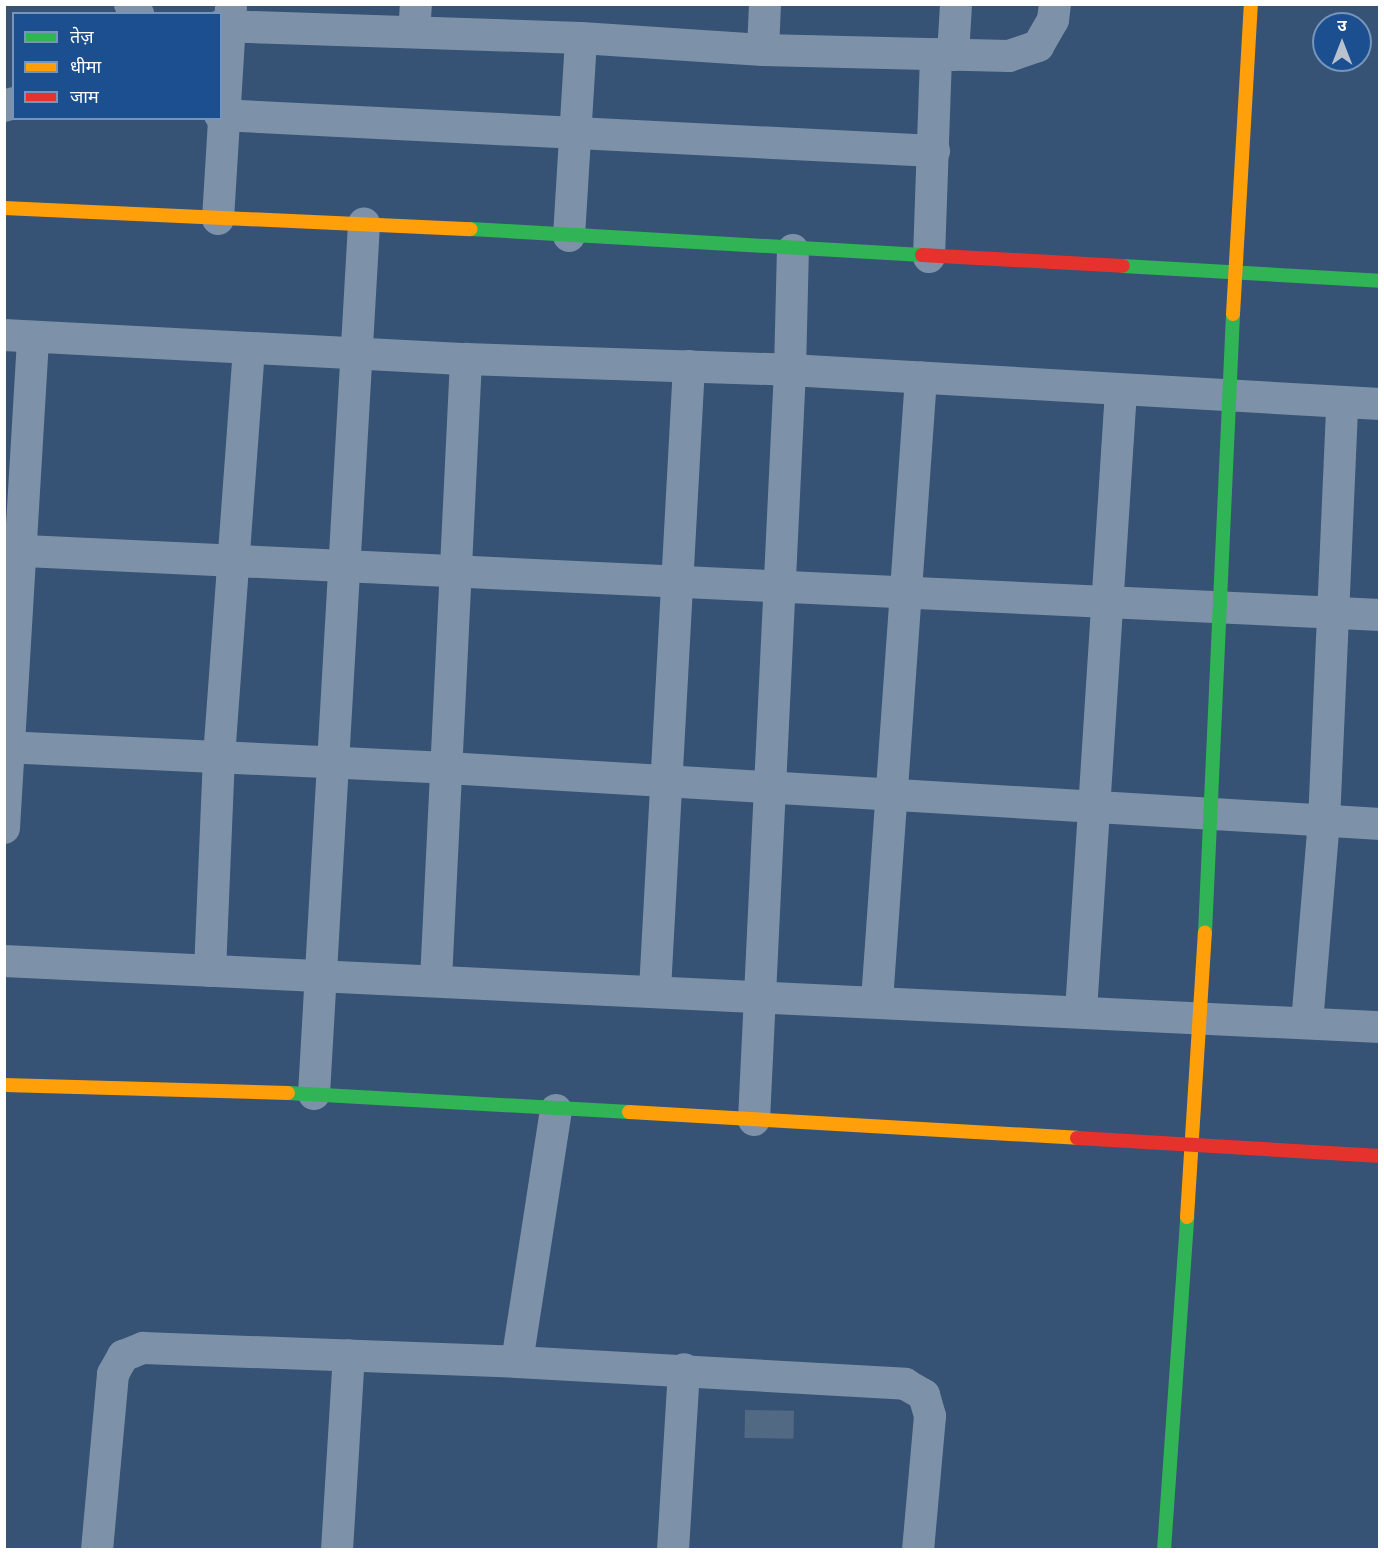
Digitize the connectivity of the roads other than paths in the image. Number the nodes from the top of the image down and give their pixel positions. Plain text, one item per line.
1 (765, 4) edge
2 (956, 4) edge
3 (1055, 4) edge
4 (1251, 4) edge
5 (415, 18) edge
6 (227, 19) edge
7 (581, 38) junction
8 (762, 50) junction
9 (945, 55) junction
10 (222, 115) edge
11 (222, 120) edge
12 (575, 133) junction
13 (934, 151) junction
14 (4, 208) edge
15 (218, 219) junction
16 (364, 223) junction
17 (569, 236) junction
18 (792, 250) junction
19 (929, 257) junction
20 (1236, 275) junction
21 (1380, 281) edge
22 (19, 336) edge
23 (249, 348) junction
24 (357, 354) junction
25 (466, 359) junction
26 (689, 366) junction
27 (790, 369) junction
28 (921, 378) junction
29 (1121, 390) junction
30 (1228, 398) junction
31 (1341, 402) junction
32 (1380, 404) edge
33 (13, 551) edge
34 (231, 560) junction
35 (346, 566) junction
36 (458, 569) junction
37 (679, 579) junction
38 (780, 584) junction
39 (906, 592) junction
40 (1109, 600) junction
41 (1218, 605) junction
42 (1332, 612) junction
43 (1380, 615) edge
44 (8, 747) edge
45 (219, 757) junction
46 (336, 763) junction
47 (447, 768) junction
48 (664, 782) junction
49 (770, 789) junction
50 (889, 797) junction
51 (1091, 809) junction
52 (1211, 817) junction
53 (1324, 822) junction
54 (1380, 824) edge
55 (4, 828) edge
56 (4, 961) edge
57 (210, 971) junction
58 (323, 976) junction
59 (436, 980) junction
60 (655, 990) junction
61 (759, 995) junction
62 (877, 1001) junction
63 (1080, 1011) junction
64 (1201, 1018) junction
65 (1307, 1023) junction
66 (1380, 1027) edge
67 (4, 1085) edge
68 (314, 1094) junction
69 (556, 1110) junction
70 (754, 1120) junction
71 (1192, 1146) junction
72 (1380, 1156) edge
73 (349, 1355) junction
74 (517, 1362) junction
75 (684, 1369) junction
76 (97, 1550) edge
77 (337, 1550) edge
78 (674, 1550) edge
79 (918, 1550) edge
80 (1164, 1550) edge

1 - 8 street
2 - 9 street
3 - 9 street
4 - 20 street
5 - 6 street
5 - 7 street
6 - 10 street
7 - 8 street
7 - 12 street
8 - 9 street
9 - 13 street
10 - 12 street
11 - 15 street
12 - 13 street
12 - 17 street
13 - 19 street
14 - 15 street
15 - 16 street
16 - 17 street
16 - 24 street
17 - 18 street
18 - 19 street
18 - 27 street
19 - 20 street
20 - 21 street
20 - 30 street
22 - 23 street
22 - 33 street
23 - 24 street
23 - 34 street
24 - 25 street
24 - 35 street
25 - 26 street
25 - 36 street
26 - 27 street
26 - 37 street
27 - 28 street
27 - 38 street
28 - 29 street
28 - 39 street
29 - 30 street
29 - 40 street
30 - 31 street
30 - 41 street
31 - 32 street
31 - 42 street
33 - 34 street
33 - 44 street
34 - 35 street
34 - 45 street
35 - 36 street
35 - 46 street
36 - 37 street
36 - 47 street
37 - 38 street
37 - 48 street
38 - 39 street
38 - 49 street
39 - 40 street
39 - 50 street
40 - 41 street
40 - 51 street
41 - 42 street
41 - 52 street
42 - 43 street
42 - 53 street
44 - 45 street
44 - 55 street
45 - 46 street
45 - 57 street
46 - 47 street
46 - 58 street
47 - 48 street
47 - 59 street
48 - 49 street
48 - 60 street
49 - 50 street
49 - 61 street
50 - 51 street
50 - 62 street
51 - 52 street
51 - 63 street
52 - 53 street
52 - 64 street
53 - 54 street
53 - 65 street
56 - 57 street
57 - 58 street
58 - 59 street
58 - 68 street
59 - 60 street
60 - 61 street
61 - 62 street
61 - 70 street
62 - 63 street
63 - 64 street
64 - 65 street
64 - 71 street
65 - 66 street
67 - 68 street
68 - 69 street
69 - 70 street
69 - 74 street
70 - 71 street
71 - 72 street
71 - 80 street
73 - 74 street
73 - 76 street
73 - 77 street
74 - 75 street
75 - 78 street
75 - 79 street

